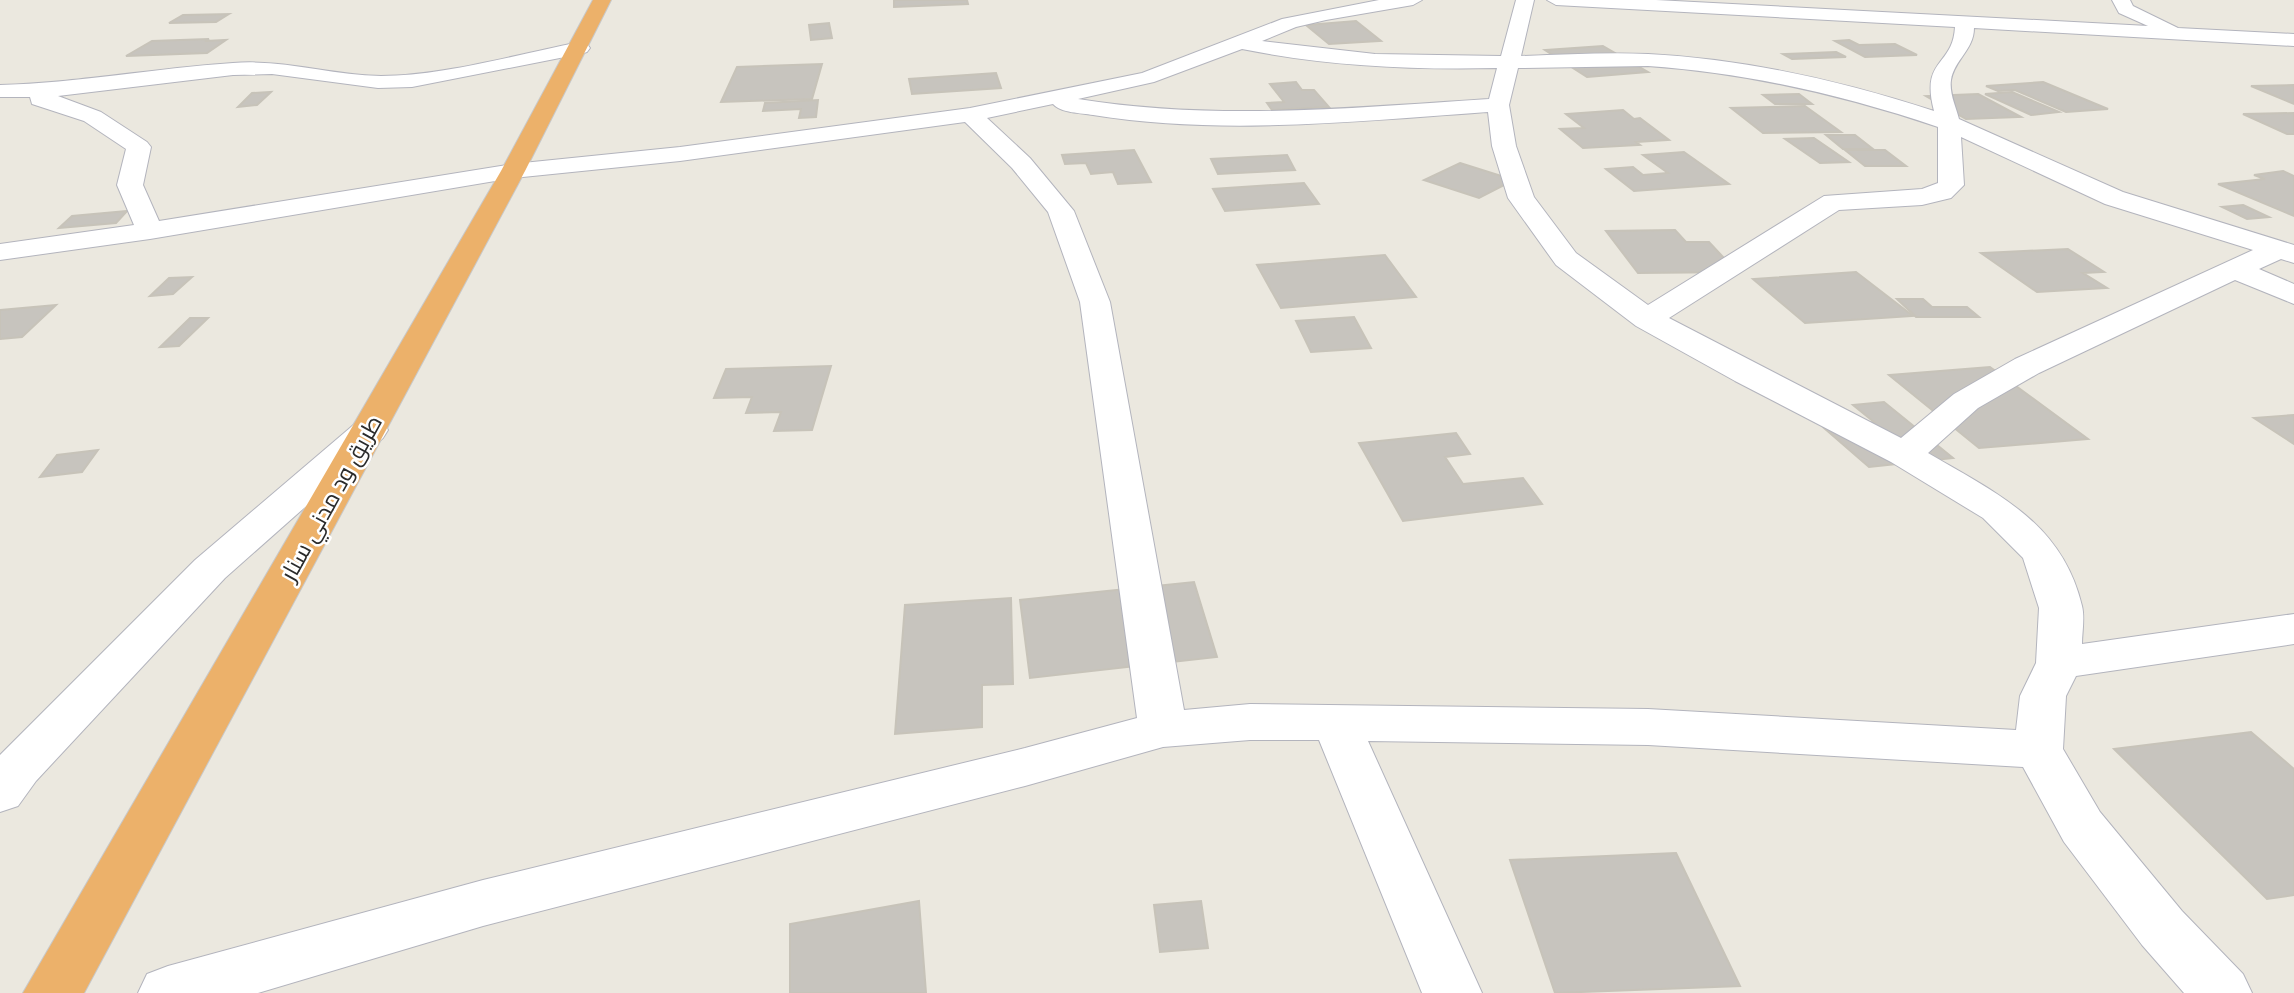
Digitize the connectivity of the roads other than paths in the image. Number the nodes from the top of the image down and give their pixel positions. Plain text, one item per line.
1 (603, 0) edge
2 (1413, 0) edge
3 (1525, 0) edge
4 (1556, 0) edge
5 (2121, 0) edge
6 (1965, 23) junction
7 (2180, 34) junction
8 (2294, 40) edge
9 (1240, 43) junction
10 (580, 47) junction
11 (1509, 62) junction
12 (1, 91) edge
13 (1047, 99) junction
14 (1498, 106) junction
15 (970, 115) junction
16 (1949, 123) junction
17 (513, 171) junction
18 (150, 231) junction
19 (2286, 251) edge
20 (0, 252) edge
21 (2236, 270) junction
22 (2294, 295) edge
23 (1647, 319) junction
24 (370, 430) junction
25 (1904, 454) junction
26 (2294, 629) edge
27 (2059, 663) junction
28 (1336, 723) junction
29 (1163, 729) junction
30 (2038, 750) junction
31 (0, 792) edge
32 (53, 993) edge
33 (168, 993) edge
34 (1452, 993) edge
35 (2222, 993) edge

1 - 10 highway, طريق ود مدني سنار
2 - 9 street
3 - 11 street
4 - 6 street
5 - 7 street
6 - 7 street
6 - 16 street
7 - 8 street
9 - 11 street
9 - 13 street
10 - 12 street
10 - 17 highway, طريق ود مدني سنار
11 - 14 street
11 - 16 street
12 - 18 street
13 - 14 street
13 - 15 street
14 - 23 street
15 - 17 street
15 - 29 street
16 - 19 street
16 - 23 street
17 - 18 street
17 - 24 highway, طريق ود مدني سنار
18 - 20 street
19 - 21 street
21 - 22 street
21 - 25 street
23 - 25 street
24 - 31 street
24 - 32 highway, طريق ود مدني سنار
25 - 27 street
26 - 27 street
27 - 30 street
28 - 29 street
28 - 30 street
28 - 34 street
29 - 33 street
30 - 35 street

